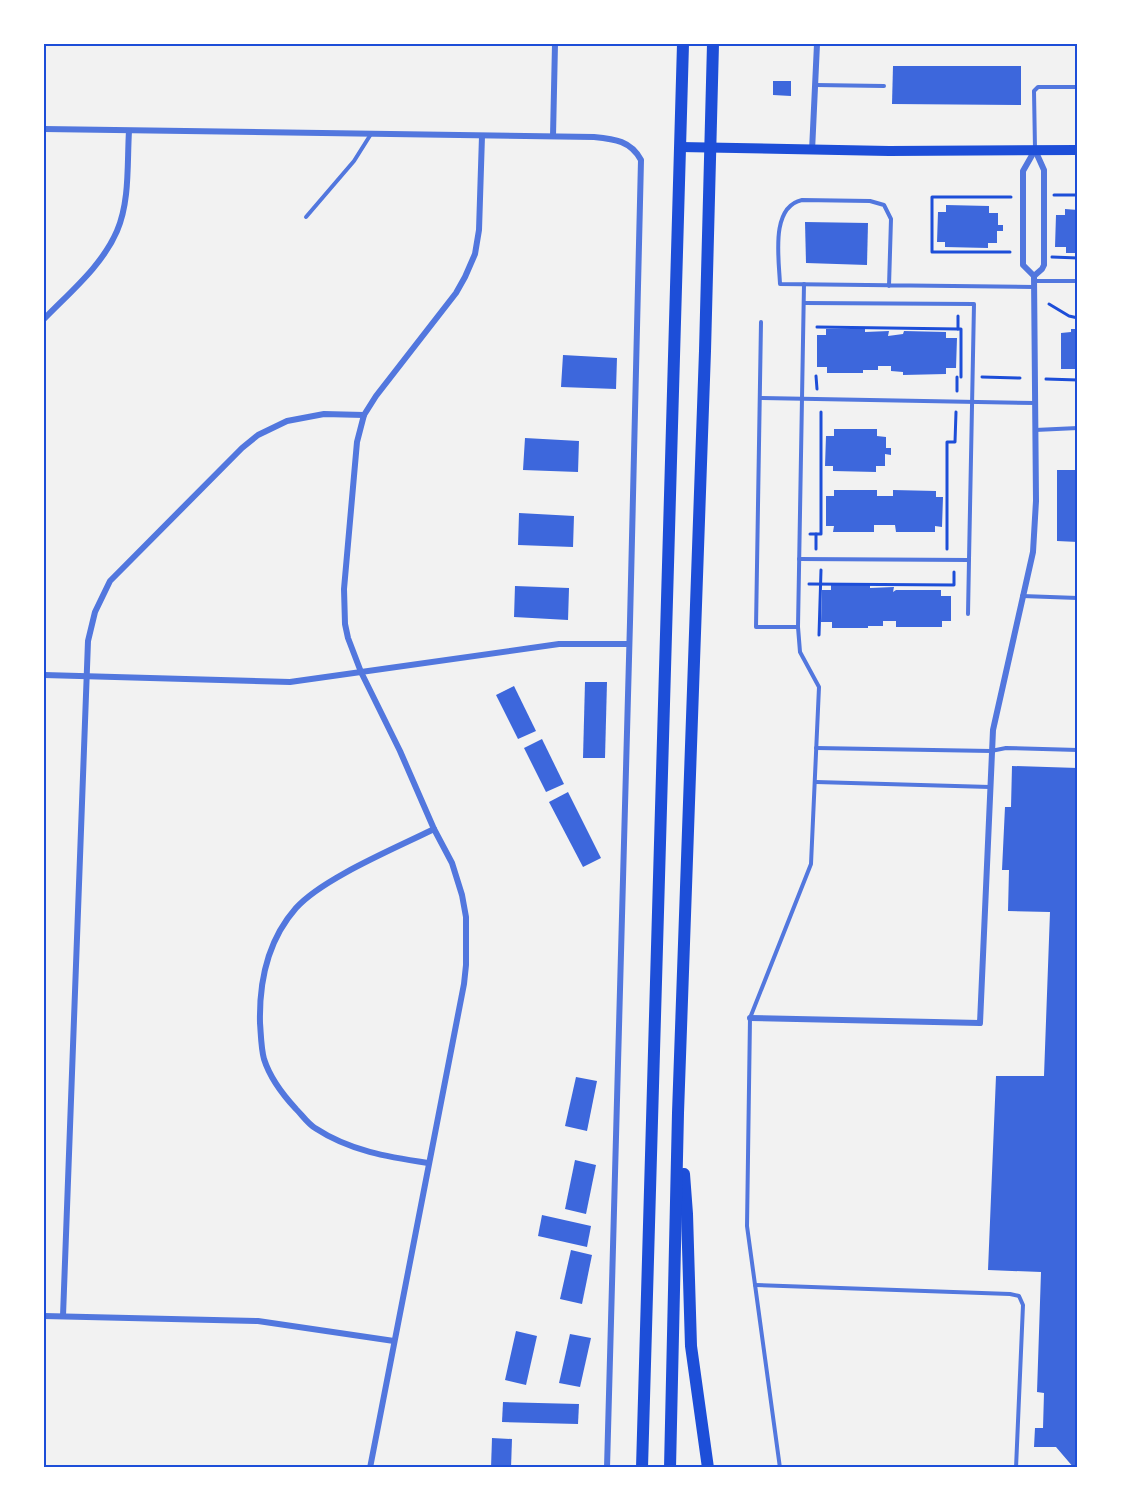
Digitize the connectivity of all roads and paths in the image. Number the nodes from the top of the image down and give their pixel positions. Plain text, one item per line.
1 (555, 44) edge
2 (682, 44) edge
3 (713, 44) edge
4 (817, 44) edge
5 (815, 85) junction
6 (884, 86) dead end
7 (1077, 87) edge
8 (44, 129) edge
9 (129, 130) junction
10 (371, 134) junction
11 (482, 136) junction
12 (553, 136) junction
13 (680, 147) junction
14 (711, 148) junction
15 (1035, 150) junction
16 (1077, 150) edge
17 (812, 151) junction
18 (1049, 195) dead end
19 (1077, 195) edge
20 (1011, 197) dead end
21 (306, 217) dead end
22 (1010, 252) dead end
23 (1049, 257) dead end
24 (1077, 258) edge
25 (1034, 281) junction
26 (1077, 281) edge
27 (804, 284) junction
28 (889, 286) junction
29 (804, 303) junction
30 (1049, 304) dead end
31 (958, 316) dead end
32 (1077, 318) edge
33 (44, 319) edge
34 (761, 322) dead end
35 (817, 327) dead end
36 (958, 329) junction
37 (816, 375) dead end
38 (982, 377) dead end
39 (1020, 378) dead end
40 (1046, 379) dead end
41 (1077, 380) edge
42 (817, 389) dead end
43 (957, 391) dead end
44 (760, 398) junction
45 (801, 399) junction
46 (972, 402) junction
47 (1035, 403) junction
48 (821, 412) dead end
49 (956, 412) dead end
50 (364, 416) junction
51 (1077, 428) edge
52 (1035, 430) junction
53 (810, 534) dead end
54 (816, 534) junction
55 (816, 549) dead end
56 (946, 549) dead end
57 (799, 559) junction
58 (969, 560) junction
59 (821, 570) dead end
60 (954, 572) dead end
61 (809, 584) dead end
62 (820, 584) junction
63 (1022, 596) junction
64 (1077, 598) edge
65 (968, 614) dead end
66 (798, 627) junction
67 (819, 635) dead end
68 (629, 644) junction
69 (361, 672) junction
70 (44, 675) edge
71 (88, 677) junction
72 (816, 748) junction
73 (1077, 750) edge
74 (991, 751) junction
75 (816, 782) junction
76 (990, 786) junction
77 (434, 829) junction
78 (750, 1018) junction
79 (678, 1113) junction
80 (428, 1163) junction
81 (755, 1285) junction
82 (44, 1316) edge
83 (63, 1316) junction
84 (394, 1341) junction
85 (370, 1467) edge
86 (607, 1467) edge
87 (642, 1467) edge
88 (670, 1467) edge
89 (708, 1467) edge
90 (780, 1467) edge
91 (1016, 1467) edge

1 - 12 street
2 - 13 highway
3 - 14 highway
4 - 5 street
5 - 6 lane
5 - 17 street
7 - 15 lane
8 - 9 street
9 - 10 street
9 - 33 street
10 - 11 street
10 - 21 lane
11 - 12 street
11 - 50 street
12 - 68 street
13 - 14 main road
13 - 87 highway
14 - 17 main road
14 - 79 highway
15 - 16 main road
15 - 17 main road
15 - 25 street
15 - 25 street
18 - 19 path
20 - 22 path
23 - 24 path
25 - 26 lane
25 - 28 lane
25 - 47 street
27 - 28 lane
27 - 28 lane
27 - 29 lane
29 - 45 lane
29 - 46 lane
30 - 32 path
31 - 36 path
34 - 44 lane
35 - 36 path
36 - 43 path
37 - 42 path
38 - 39 path
40 - 41 path
44 - 45 lane
44 - 66 lane
45 - 46 lane
45 - 57 lane
46 - 47 lane
46 - 58 lane
47 - 52 street
48 - 54 path
49 - 56 path
50 - 69 street
50 - 71 street
51 - 52 lane
52 - 63 street
53 - 54 path
54 - 55 path
57 - 58 lane
57 - 66 lane
58 - 65 lane
59 - 62 path
60 - 62 path
61 - 62 path
62 - 67 path
63 - 64 lane
63 - 74 street
66 - 72 lane
68 - 69 street
68 - 86 street
69 - 71 street
69 - 77 street
70 - 71 street
71 - 83 street
72 - 74 lane
72 - 75 lane
73 - 74 lane
74 - 76 street
75 - 76 lane
75 - 78 lane
76 - 78 street
77 - 80 street
77 - 80 street
78 - 81 lane
79 - 88 highway
79 - 89 highway
80 - 84 street
81 - 90 lane
81 - 91 lane
82 - 83 street
83 - 84 street
84 - 85 street

